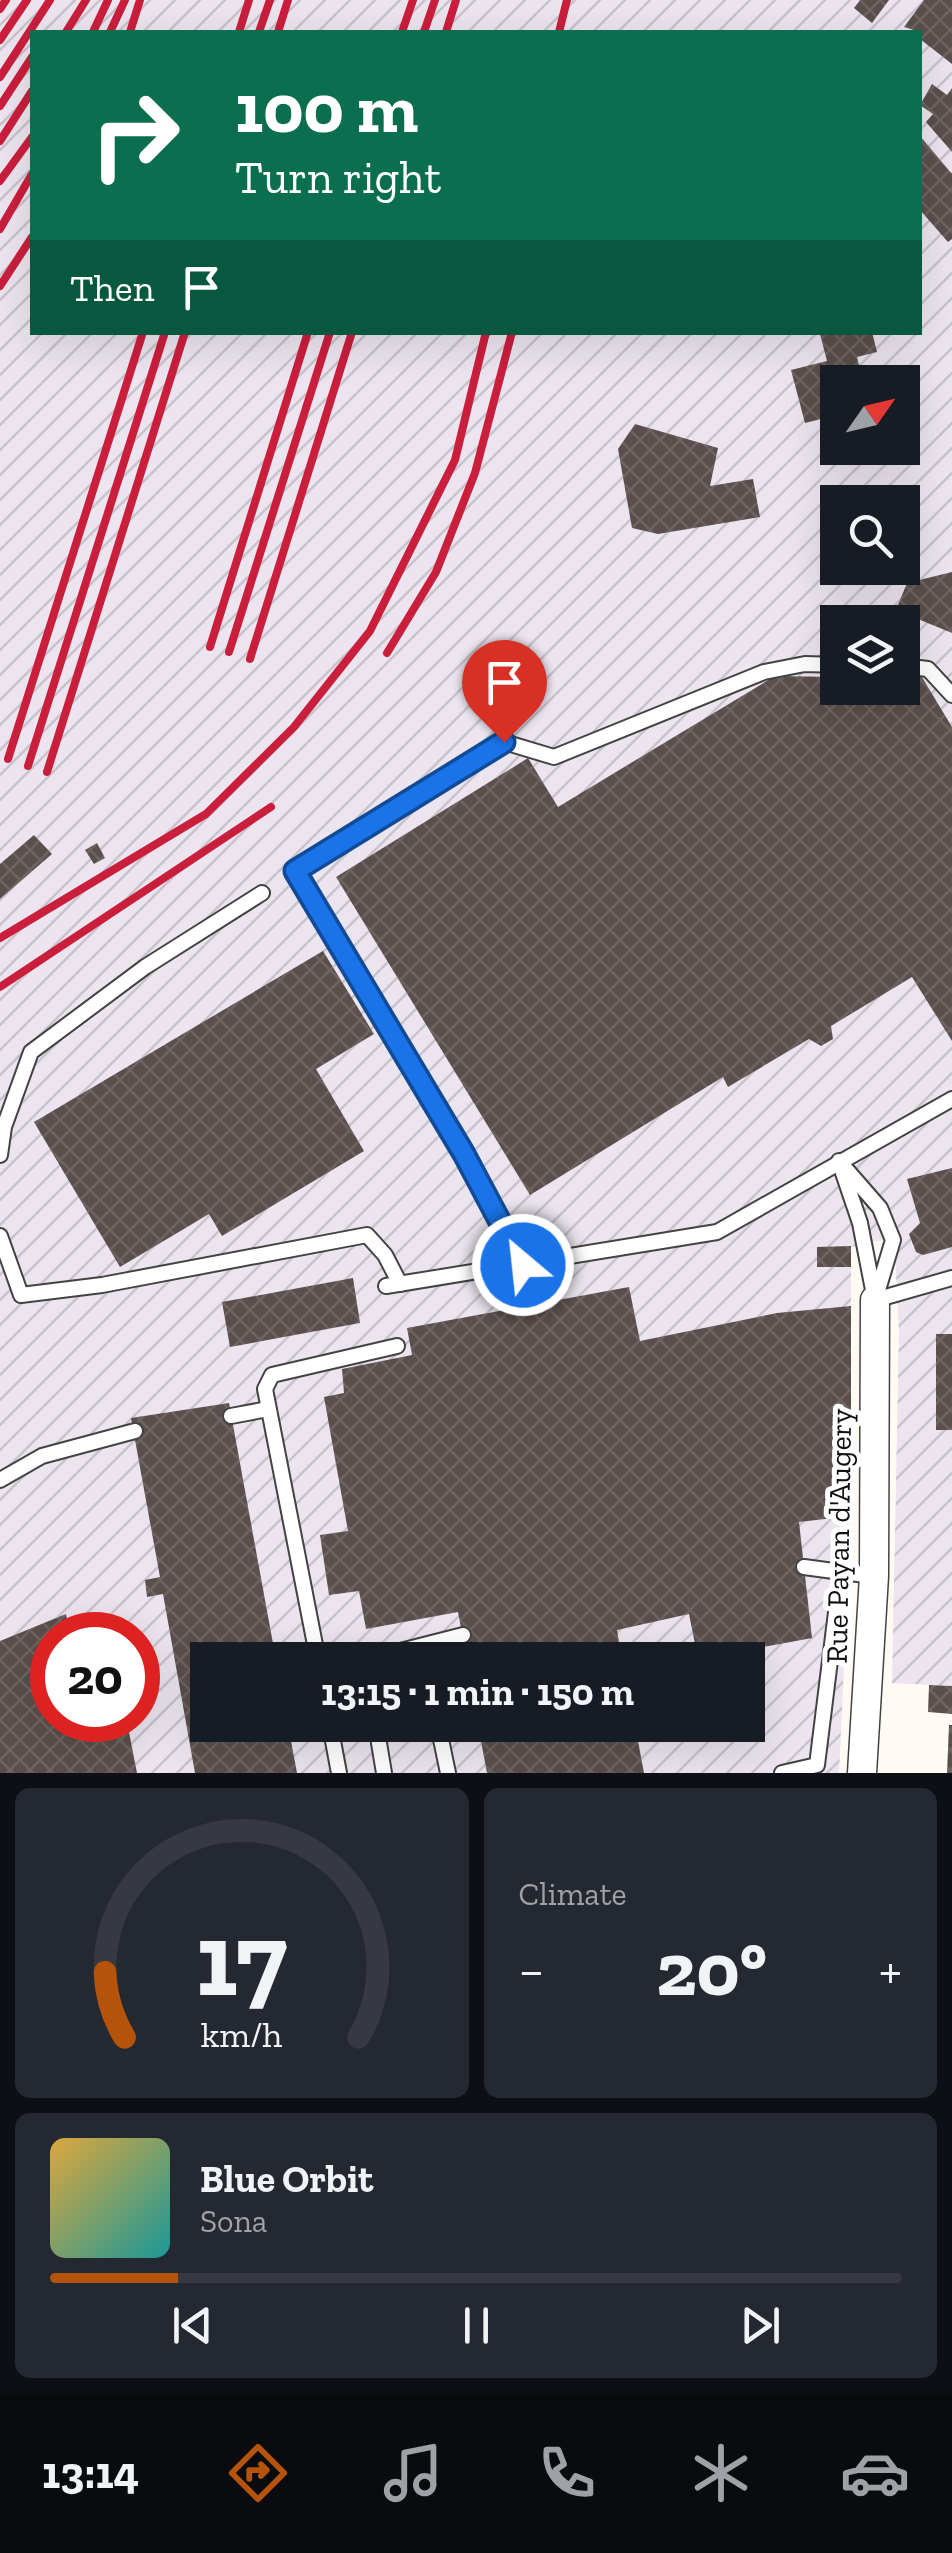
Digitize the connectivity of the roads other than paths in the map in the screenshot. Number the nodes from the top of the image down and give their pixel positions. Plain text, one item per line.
1 (820, 664) edge
2 (920, 668) edge
3 (952, 695) edge
4 (262, 893) dead end
5 (952, 1099) edge
6 (0, 1155) edge
7 (839, 1161) junction
8 (2, 1246) edge
9 (523, 1265) junction
10 (952, 1278) edge
11 (875, 1300) junction
12 (397, 1346) dead end
13 (268, 1409) junction
14 (232, 1416) dead end
15 (135, 1431) dead end
16 (0, 1480) edge
17 (804, 1567) dead end
18 (842, 1572) junction
19 (874, 1576) junction
20 (463, 1635) dead end
21 (314, 1642) edge
22 (447, 1642) edge
23 (333, 1742) edge
24 (379, 1742) edge
25 (442, 1742) edge
26 (339, 1773) edge
27 (384, 1773) edge
28 (448, 1773) edge
29 (782, 1773) edge
30 (862, 1773) edge

1 - 9 lane
2 - 3 lane
4 - 6 lane
5 - 7 lane
7 - 9 lane
7 - 11 lane
7 - 11 lane
8 - 9 lane
10 - 11 lane
11 - 19 street, Rue Payan d'Augery
12 - 13 lane
13 - 14 lane
13 - 21 lane
15 - 16 lane
17 - 18 lane
18 - 19 lane
18 - 29 lane
19 - 30 street, Rue Payan d'Augery
20 - 22 lane
23 - 26 lane
24 - 27 lane
25 - 28 lane

